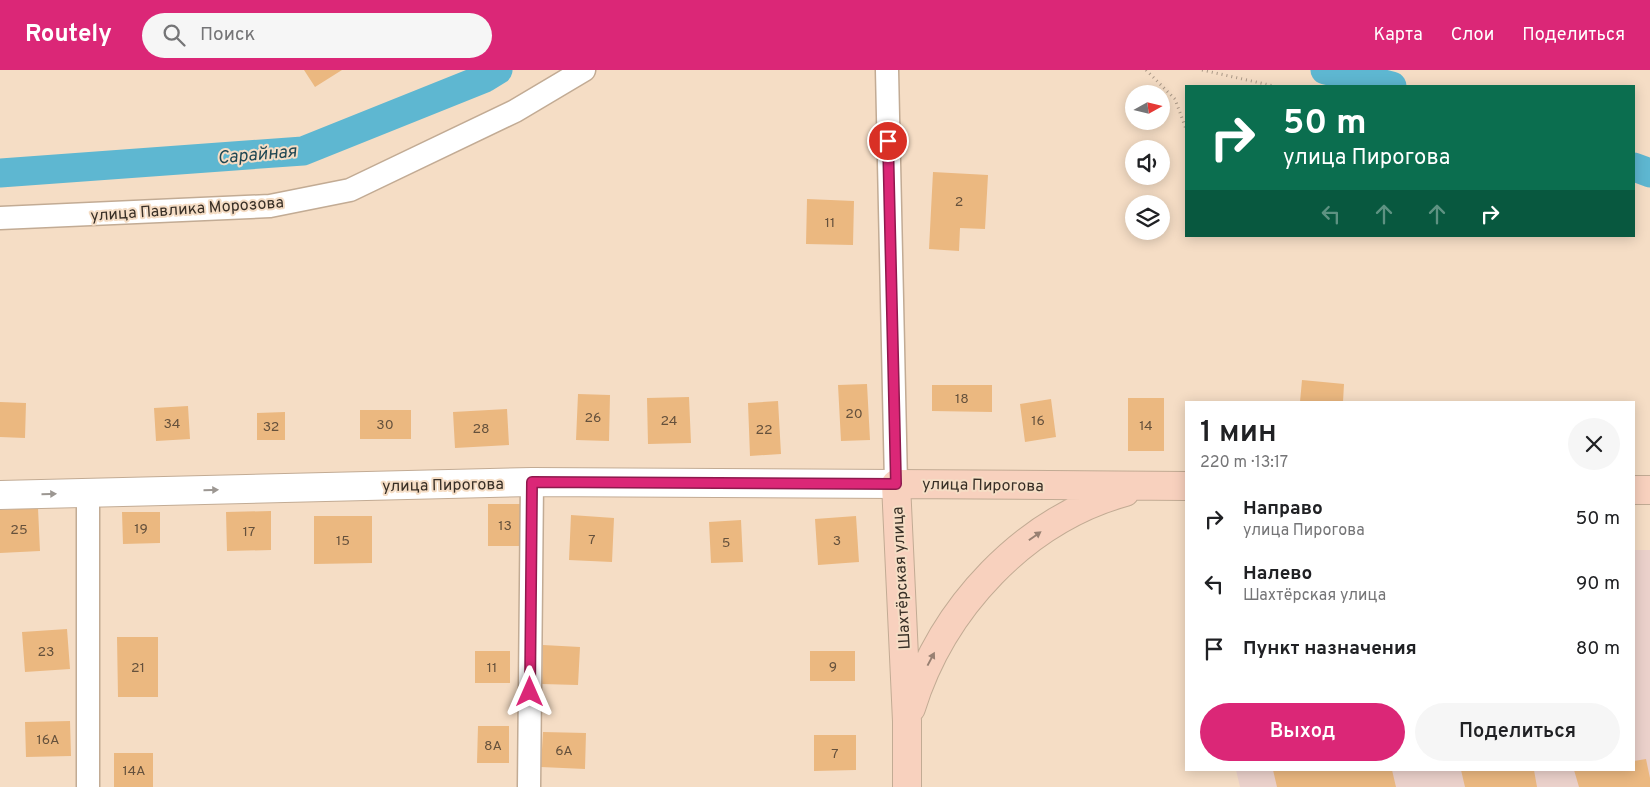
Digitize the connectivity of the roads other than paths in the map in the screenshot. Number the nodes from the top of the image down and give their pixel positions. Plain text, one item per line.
1 (584, 70) edge
2 (887, 70) edge
3 (0, 218) edge
4 (532, 482) junction
5 (896, 484) junction
6 (1148, 486) junction
7 (1185, 486) edge
8 (1635, 490) edge
9 (1650, 490) edge
10 (88, 493) junction
11 (0, 495) edge
12 (907, 720) junction
13 (88, 787) edge
14 (529, 787) edge
15 (907, 787) edge

1 - 3 street, улица Павлика Морозова
2 - 5 street, Шахтёрская улица
4 - 5 street, улица Пирогова
10 -> 4 street, улица Пирогова
4 - 14 street
5 - 6 main road, улица Пирогова
5 - 12 main road, Шахтёрская улица
6 - 7 main road, улица Пирогова
12 -> 6 main road
8 - 9 main road
11 -> 10 street, улица Пирогова
10 - 13 street
12 - 15 main road, Шахтёрская улица

